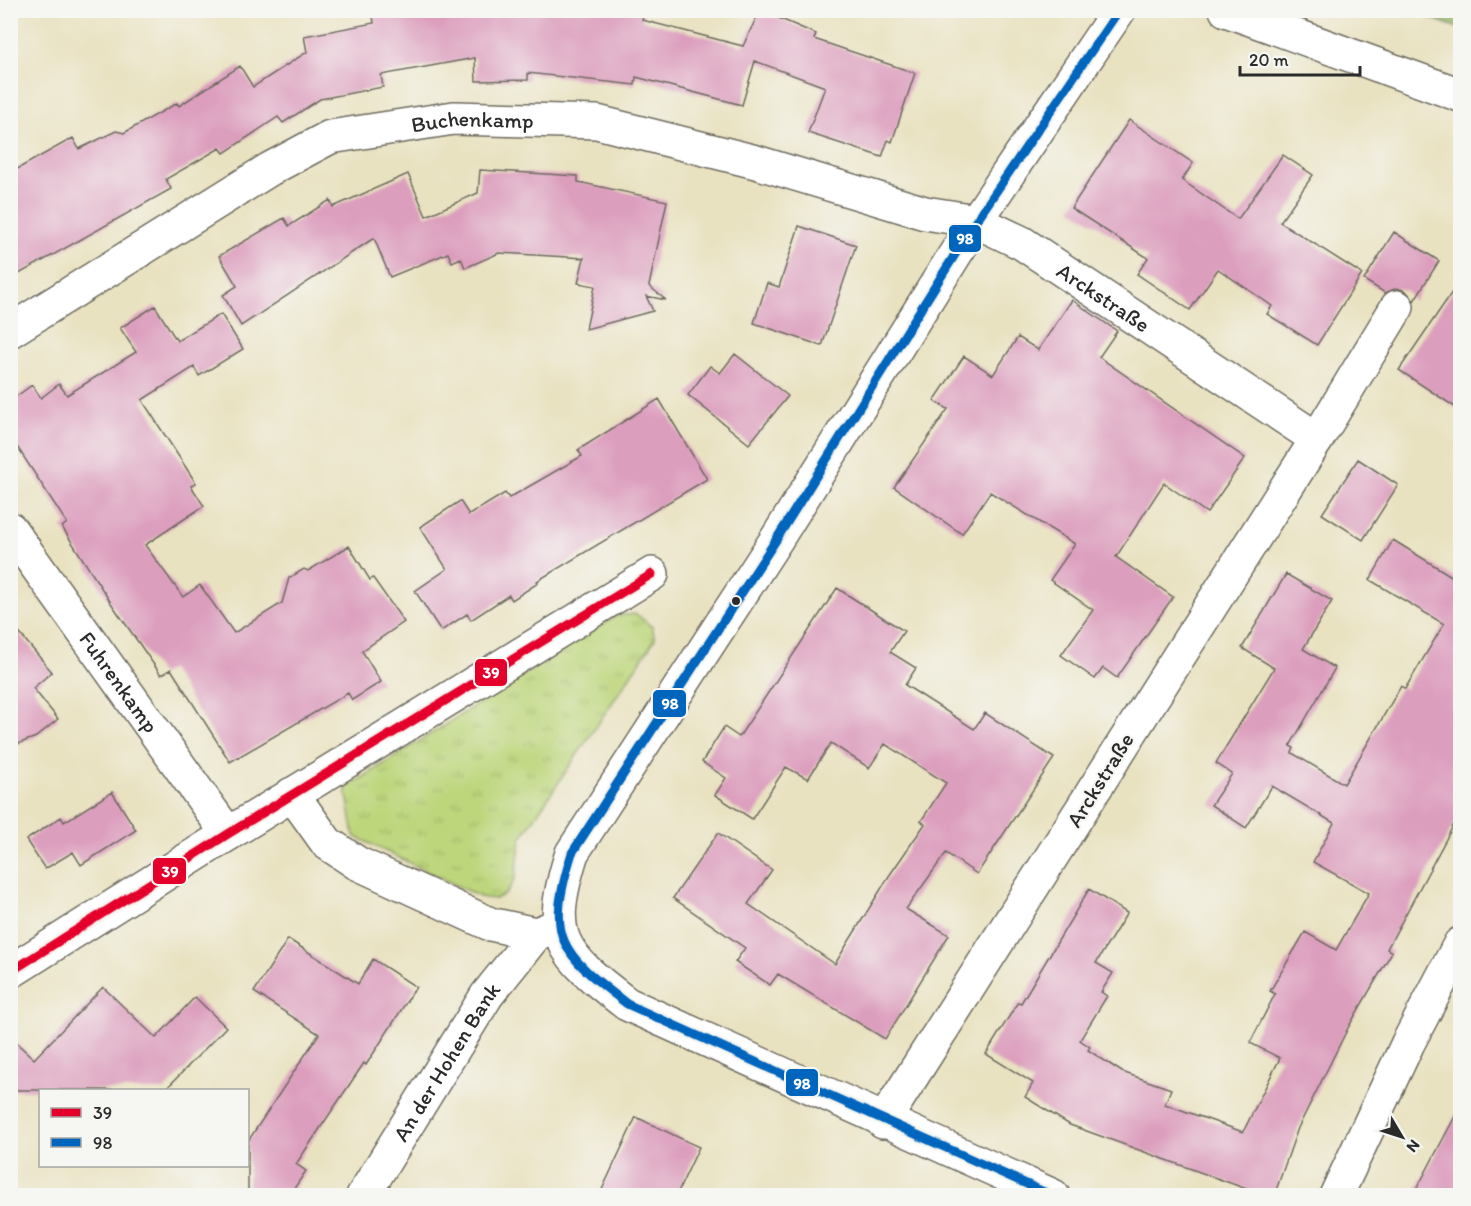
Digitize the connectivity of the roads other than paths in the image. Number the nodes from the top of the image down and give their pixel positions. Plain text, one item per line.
1 (1119, 10) edge
2 (1226, 10) edge
3 (1461, 94) edge
4 (976, 221) junction
5 (1396, 307) dead end
6 (10, 331) edge
7 (1317, 439) junction
8 (10, 529) edge
9 (652, 574) dead end
10 (292, 794) junction
11 (228, 834) junction
12 (547, 929) junction
13 (1461, 944) edge
14 (10, 972) edge
15 (883, 1122) junction
16 (363, 1196) edge
17 (1053, 1196) edge
18 (1336, 1196) edge

1 - 4 street
2 - 3 street
4 - 6 street, Buchenkamp
4 - 7 street, Arckstraße
4 - 12 street
5 - 7 street, Arckstraße
7 - 15 street, Arckstraße
8 - 11 street, Fuhrenkamp
9 - 10 street
10 - 11 street
10 - 12 street
11 - 14 street
12 - 15 street
12 - 16 street, An der Hohen Bank
13 - 18 street
15 - 17 street

